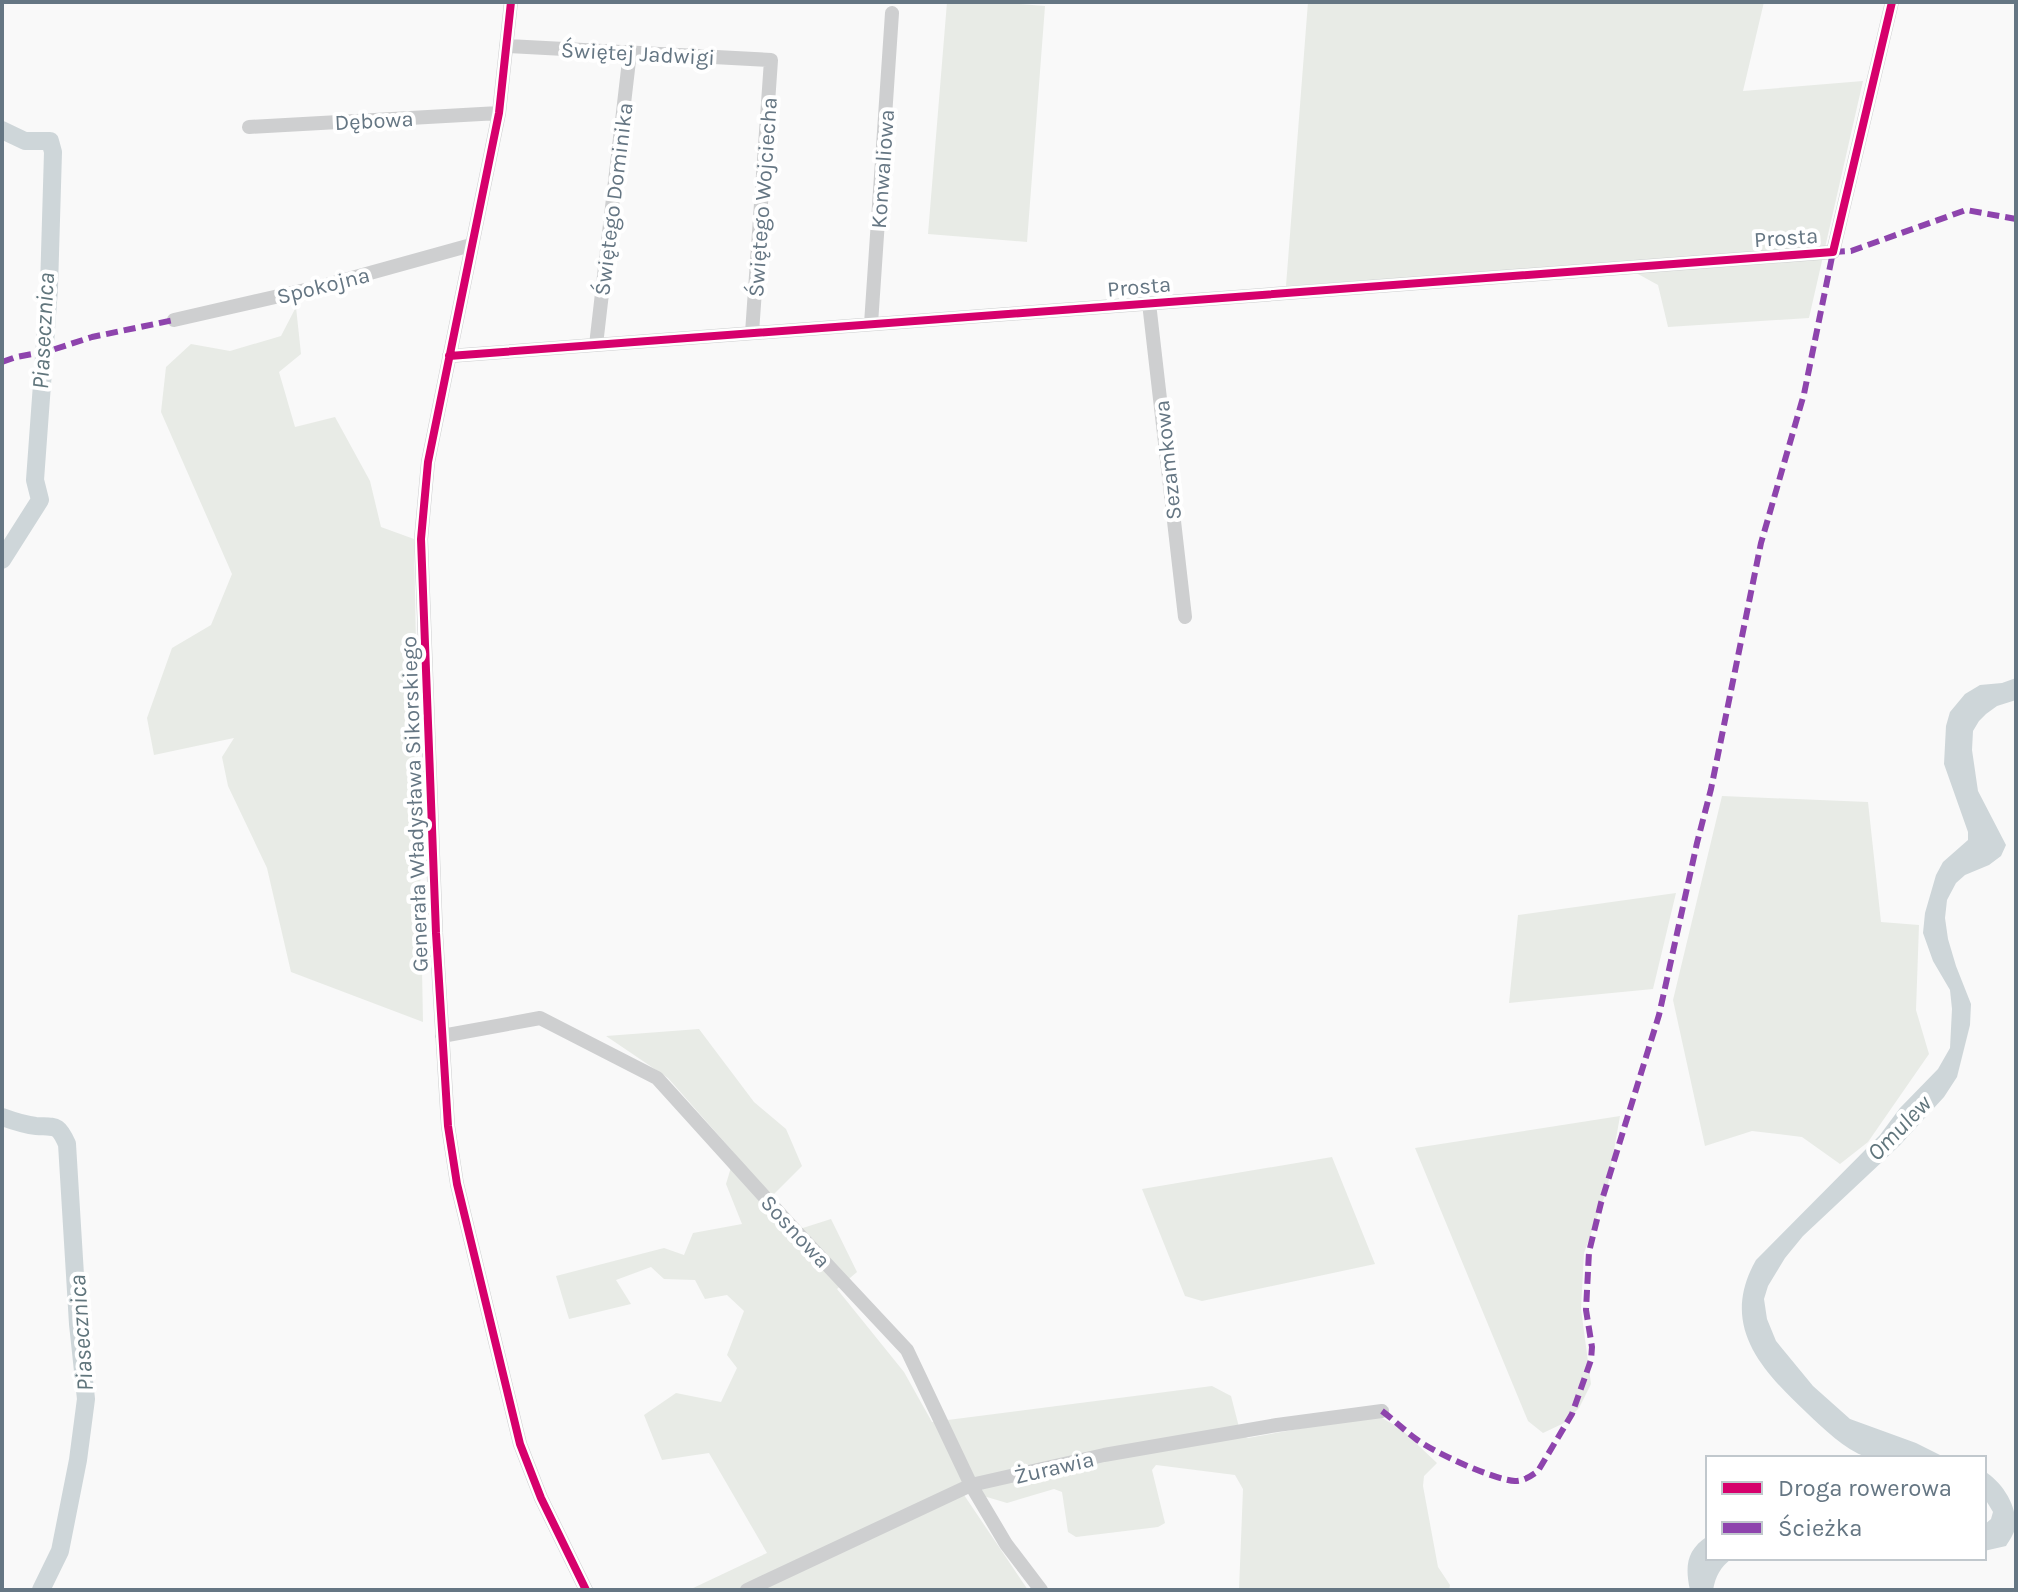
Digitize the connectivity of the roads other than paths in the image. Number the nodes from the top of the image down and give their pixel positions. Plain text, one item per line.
1 (511, 2) edge
2 (1892, 2) edge
3 (892, 13) dead end
4 (506, 46) junction
5 (630, 52) junction
6 (771, 60) joint
7 (499, 113) junction
8 (249, 127) dead end
9 (471, 245) junction
10 (1149, 303) junction
11 (174, 320) dead end
12 (871, 324) junction
13 (752, 333) junction
14 (596, 345) junction
15 (449, 356) junction
16 (1185, 617) dead end
17 (442, 1036) junction
18 (1382, 1411) dead end
19 (971, 1485) junction
20 (586, 1590) edge
21 (747, 1590) edge
22 (1041, 1590) edge

1 - 4 street, Generała Władysława Sikorskiego
2 - 10 street, Prosta
3 - 12 street, Konwaliowa
4 - 5 street, Świętej Jadwigi
4 - 7 street, Generała Władysława Sikorskiego
5 - 6 street, Świętej Jadwigi
5 - 14 street, Świętego Dominika
6 - 13 street, Świętego Wojciecha
7 - 8 street, Dębowa
7 - 9 street, Generała Władysława Sikorskiego
9 - 11 street, Spokojna
9 - 15 street, Generała Władysława Sikorskiego
10 - 12 street, Prosta
10 - 16 street, Sezamkowa
12 - 13 street, Prosta
13 - 14 street, Prosta
14 - 15 street, Prosta
15 - 17 street, Generała Władysława Sikorskiego
17 - 19 street, Sosnowa
17 - 20 street, Generała Władysława Sikorskiego
18 - 19 street, Żurawia
19 - 21 street, Żurawia
19 - 22 street, Sosnowa

